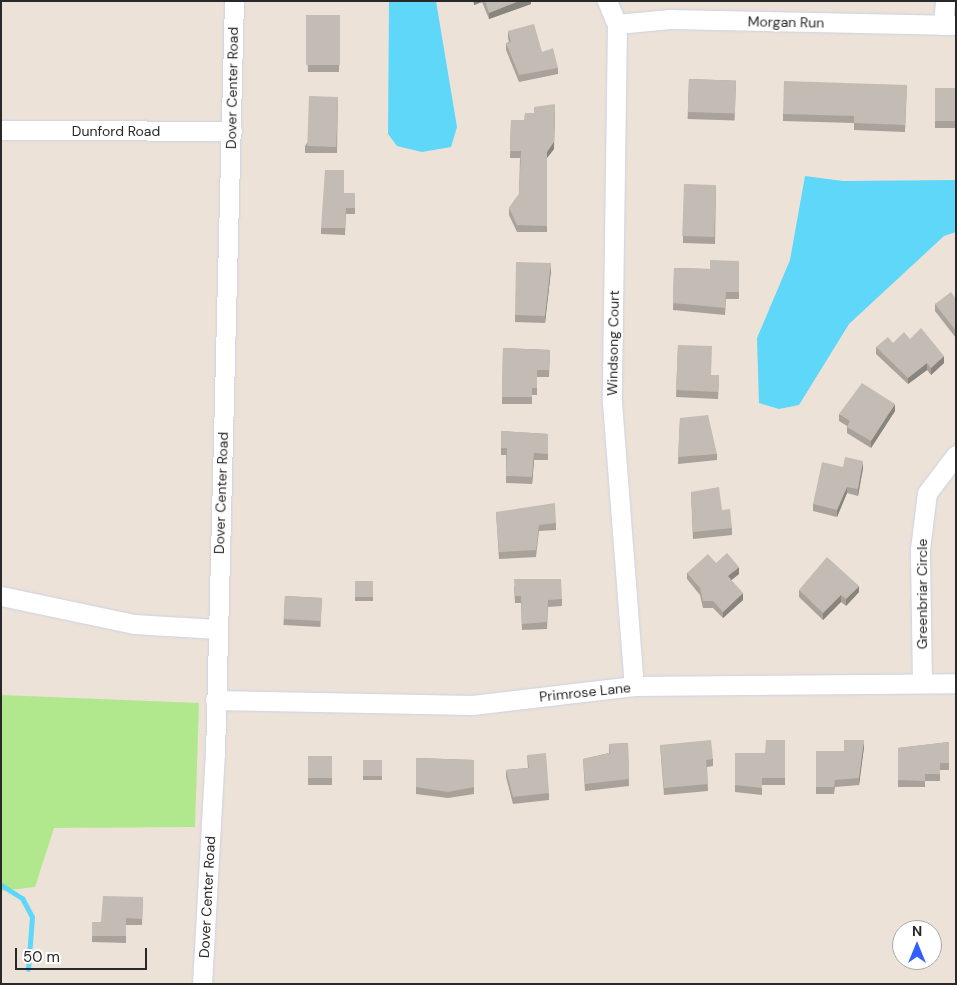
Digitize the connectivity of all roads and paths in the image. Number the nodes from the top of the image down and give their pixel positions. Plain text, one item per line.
1 (234, 1) edge
2 (607, 1) edge
3 (945, 1) edge
4 (617, 24) junction
5 (950, 25) edge
6 (1, 130) edge
7 (232, 131) junction
8 (956, 455) edge
9 (1, 596) edge
10 (218, 629) junction
11 (922, 683) junction
12 (956, 683) edge
13 (634, 686) junction
14 (216, 700) junction
15 (202, 984) edge

1 - 7 street, Dover Center Road
2 - 4 street, Windsong Court
3 - 5 street
4 - 5 street, Morgan Run
4 - 13 street, Windsong Court
6 - 7 street, Dunford Road
7 - 10 street, Dover Center Road
8 - 11 street, Greenbriar Circle
9 - 10 street
10 - 14 street, Dover Center Road
11 - 12 street, Primrose Lane
11 - 13 street, Primrose Lane
13 - 14 street, Primrose Lane
14 - 15 street, Dover Center Road

